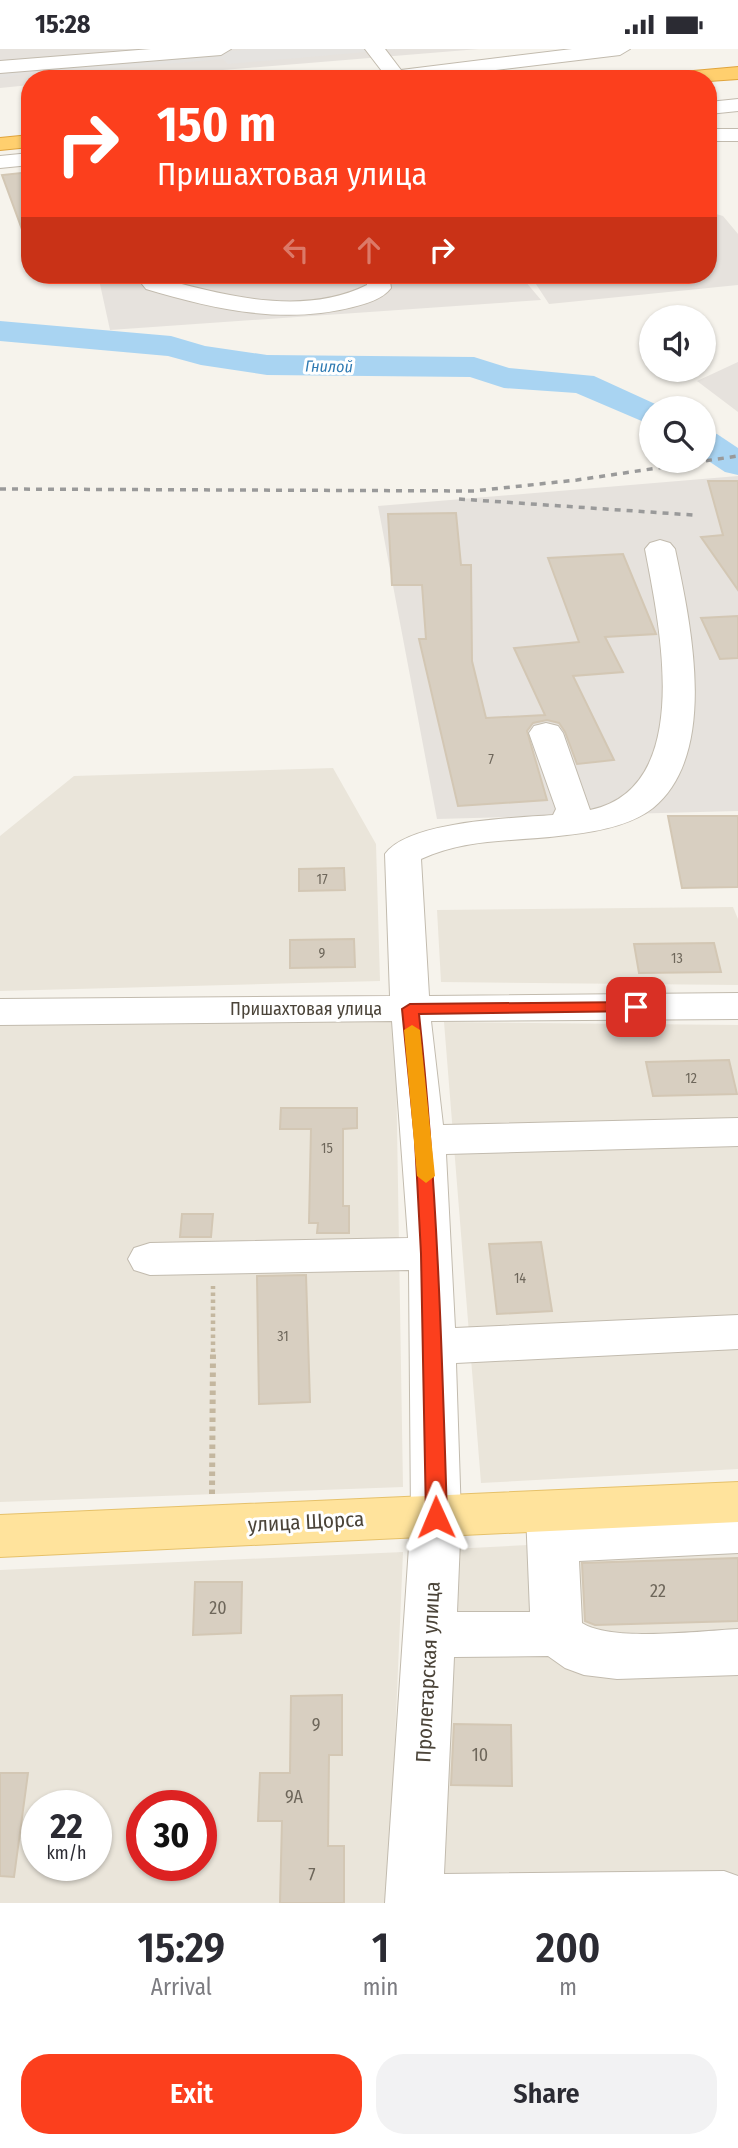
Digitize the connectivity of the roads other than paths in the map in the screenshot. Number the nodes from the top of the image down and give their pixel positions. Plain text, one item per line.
1 (221, 49) edge
2 (375, 49) edge
3 (620, 49) edge
4 (0, 67) edge
5 (392, 70) edge
6 (459, 70) edge
7 (738, 73) edge
8 (717, 75) edge
9 (738, 81) edge
10 (717, 82) edge
11 (738, 105) edge
12 (717, 107) edge
13 (717, 135) edge
14 (738, 135) edge
15 (21, 136) edge
16 (0, 137) edge
17 (21, 142) edge
18 (0, 144) edge
19 (21, 160) edge
20 (0, 162) edge
21 (154, 284) dead end
22 (378, 284) edge
23 (660, 549) dead end
24 (546, 733) dead end
25 (565, 825) junction
26 (738, 1006) edge
27 (410, 1009) junction
28 (0, 1013) edge
29 (738, 1132) edge
30 (424, 1140) junction
31 (430, 1254) junction
32 (150, 1259) dead end
33 (738, 1332) edge
34 (433, 1346) junction
35 (738, 1502) edge
36 (436, 1517) junction
37 (551, 1527) junction
38 (738, 1532) edge
39 (0, 1536) edge
40 (557, 1633) junction
41 (431, 1635) junction
42 (738, 1652) edge
43 (724, 1898) dead end
44 (414, 1903) edge

1 - 4 street
2 - 5 street
3 - 6 street
7 - 8 highway
9 - 10 highway
11 - 12 street
13 - 14 street
15 - 16 highway
17 - 18 highway
19 - 20 street
21 - 22 street
23 - 25 street
24 - 25 street
25 - 27 street, Пролетарская улица
26 - 27 street, Пришахтовая улица
27 - 28 street, Пришахтовая улица
27 - 30 street, Пролетарская улица
29 - 30 street
30 - 31 street, Пролетарская улица
31 - 32 street
31 - 34 street, Пролетарская улица
33 - 34 street
34 - 36 street, Пролетарская улица
35 - 37 main road, улица Щорса
36 - 37 main road, улица Щорса
36 - 39 main road, улица Щорса
36 - 41 street, Пролетарская улица
37 - 38 street
37 - 40 street
40 - 41 street
40 - 42 street
41 - 44 street, Пролетарская улица
43 - 44 street

